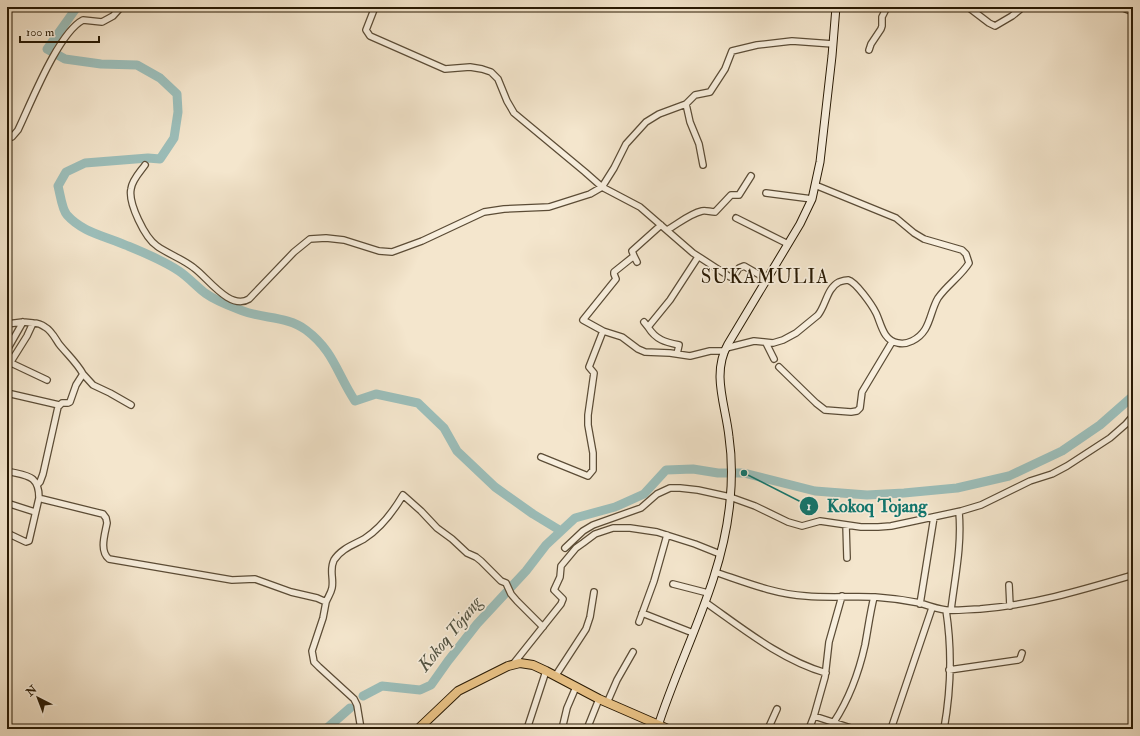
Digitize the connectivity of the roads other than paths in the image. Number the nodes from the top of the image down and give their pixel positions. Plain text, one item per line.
1 (121, 7) edge
2 (375, 7) edge
3 (836, 7) edge
4 (887, 7) edge
5 (968, 7) edge
6 (1023, 7) edge
7 (1121, 7) edge
8 (1133, 12) edge
9 (833, 44) junction
10 (869, 50) dead end
11 (686, 104) junction
12 (7, 136) edge
13 (145, 165) dead end
14 (703, 165) dead end
15 (751, 176) dead end
16 (815, 186) junction
17 (602, 187) junction
18 (766, 193) dead end
19 (812, 199) junction
20 (736, 218) dead end
21 (661, 225) junction
22 (667, 230) junction
23 (788, 244) junction
24 (634, 256) junction
25 (698, 257) junction
26 (637, 262) dead end
27 (767, 279) junction
28 (23, 322) junction
29 (33, 323) junction
30 (7, 324) edge
31 (603, 331) junction
32 (892, 342) junction
33 (766, 343) junction
34 (726, 349) junction
35 (7, 350) edge
36 (678, 354) junction
37 (774, 359) dead end
38 (9, 366) edge
39 (779, 367) dead end
40 (83, 374) junction
41 (47, 380) dead end
42 (7, 393) edge
43 (59, 405) junction
44 (131, 405) dead end
45 (1133, 416) edge
46 (541, 457) dead end
47 (7, 471) edge
48 (38, 484) junction
49 (730, 497) junction
50 (39, 498) junction
51 (7, 503) edge
52 (35, 512) junction
53 (959, 512) junction
54 (934, 517) junction
55 (846, 528) junction
56 (7, 533) edge
57 (667, 535) junction
58 (565, 548) dead end
59 (720, 554) junction
60 (847, 558) dead end
61 (715, 572) junction
62 (1133, 575) edge
63 (673, 584) dead end
64 (1009, 585) dead end
65 (594, 592) dead end
66 (708, 593) junction
67 (842, 596) junction
68 (874, 597) junction
69 (326, 602) junction
70 (705, 602) junction
71 (920, 604) junction
72 (1010, 606) junction
73 (932, 608) junction
74 (949, 610) junction
75 (642, 613) junction
76 (639, 622) dead end
77 (543, 627) junction
78 (693, 633) junction
79 (633, 652) dead end
80 (1022, 653) dead end
81 (514, 663) junction
82 (949, 670) junction
83 (546, 671) junction
84 (826, 673) junction
85 (556, 675) junction
86 (576, 687) junction
87 (599, 699) junction
88 (608, 703) junction
89 (777, 709) dead end
90 (814, 716) junction
91 (834, 722) junction
92 (360, 727) edge
93 (658, 727) edge
94 (418, 729) edge
95 (527, 729) edge
96 (562, 729) edge
97 (587, 729) edge
98 (668, 729) edge
99 (768, 729) edge
100 (809, 729) edge
101 (854, 729) edge
102 (891, 729) edge
103 (944, 729) edge

1 - 12 street
2 - 17 street
3 - 9 street
4 - 10 street
5 - 6 street
7 - 8 street
9 - 11 street
9 - 16 street
11 - 14 street
11 - 17 street
13 - 17 street
15 - 22 street
16 - 19 street
16 - 32 street
17 - 21 street
18 - 19 street
19 - 23 street
20 - 23 street
21 - 22 street
21 - 24 street
22 - 25 street
23 - 27 street
24 - 26 street
24 - 31 street
25 - 27 street
25 - 36 street
27 - 34 street
28 - 29 street
28 - 30 street
28 - 35 street
29 - 38 street
29 - 40 street
31 - 36 street
31 - 46 street
32 - 33 street
32 - 39 street
33 - 34 street
33 - 37 street
34 - 36 street
34 - 49 street
38 - 41 street
40 - 43 street
40 - 44 street
42 - 43 street
43 - 48 street
45 - 53 street
47 - 48 street
48 - 50 street
49 - 55 street
49 - 58 street
49 - 59 street
50 - 52 street
50 - 69 street
51 - 52 street
52 - 56 street
53 - 54 street
53 - 74 street
54 - 55 street
54 - 71 street
55 - 60 street
57 - 59 street
57 - 75 street
57 - 77 street
59 - 61 street
61 - 66 street
61 - 67 street
62 - 72 street
63 - 66 street
64 - 72 street
65 - 85 street
66 - 70 street
67 - 68 street
67 - 84 street
68 - 71 street
68 - 91 street
69 - 77 street
69 - 92 street
70 - 78 street
70 - 84 street
71 - 73 street
72 - 74 street
73 - 74 street
73 - 102 street
74 - 82 street
75 - 76 street
75 - 78 street
77 - 81 street
78 - 93 street
79 - 88 street
80 - 82 street
81 - 83 main road
81 - 94 main road
82 - 103 street
83 - 85 main road
83 - 95 street
84 - 90 street
85 - 86 main road
86 - 87 main road
86 - 96 street
87 - 88 main road
87 - 97 street
88 - 93 main road
89 - 99 street
90 - 91 street
90 - 100 street
91 - 101 street
93 - 98 main road

